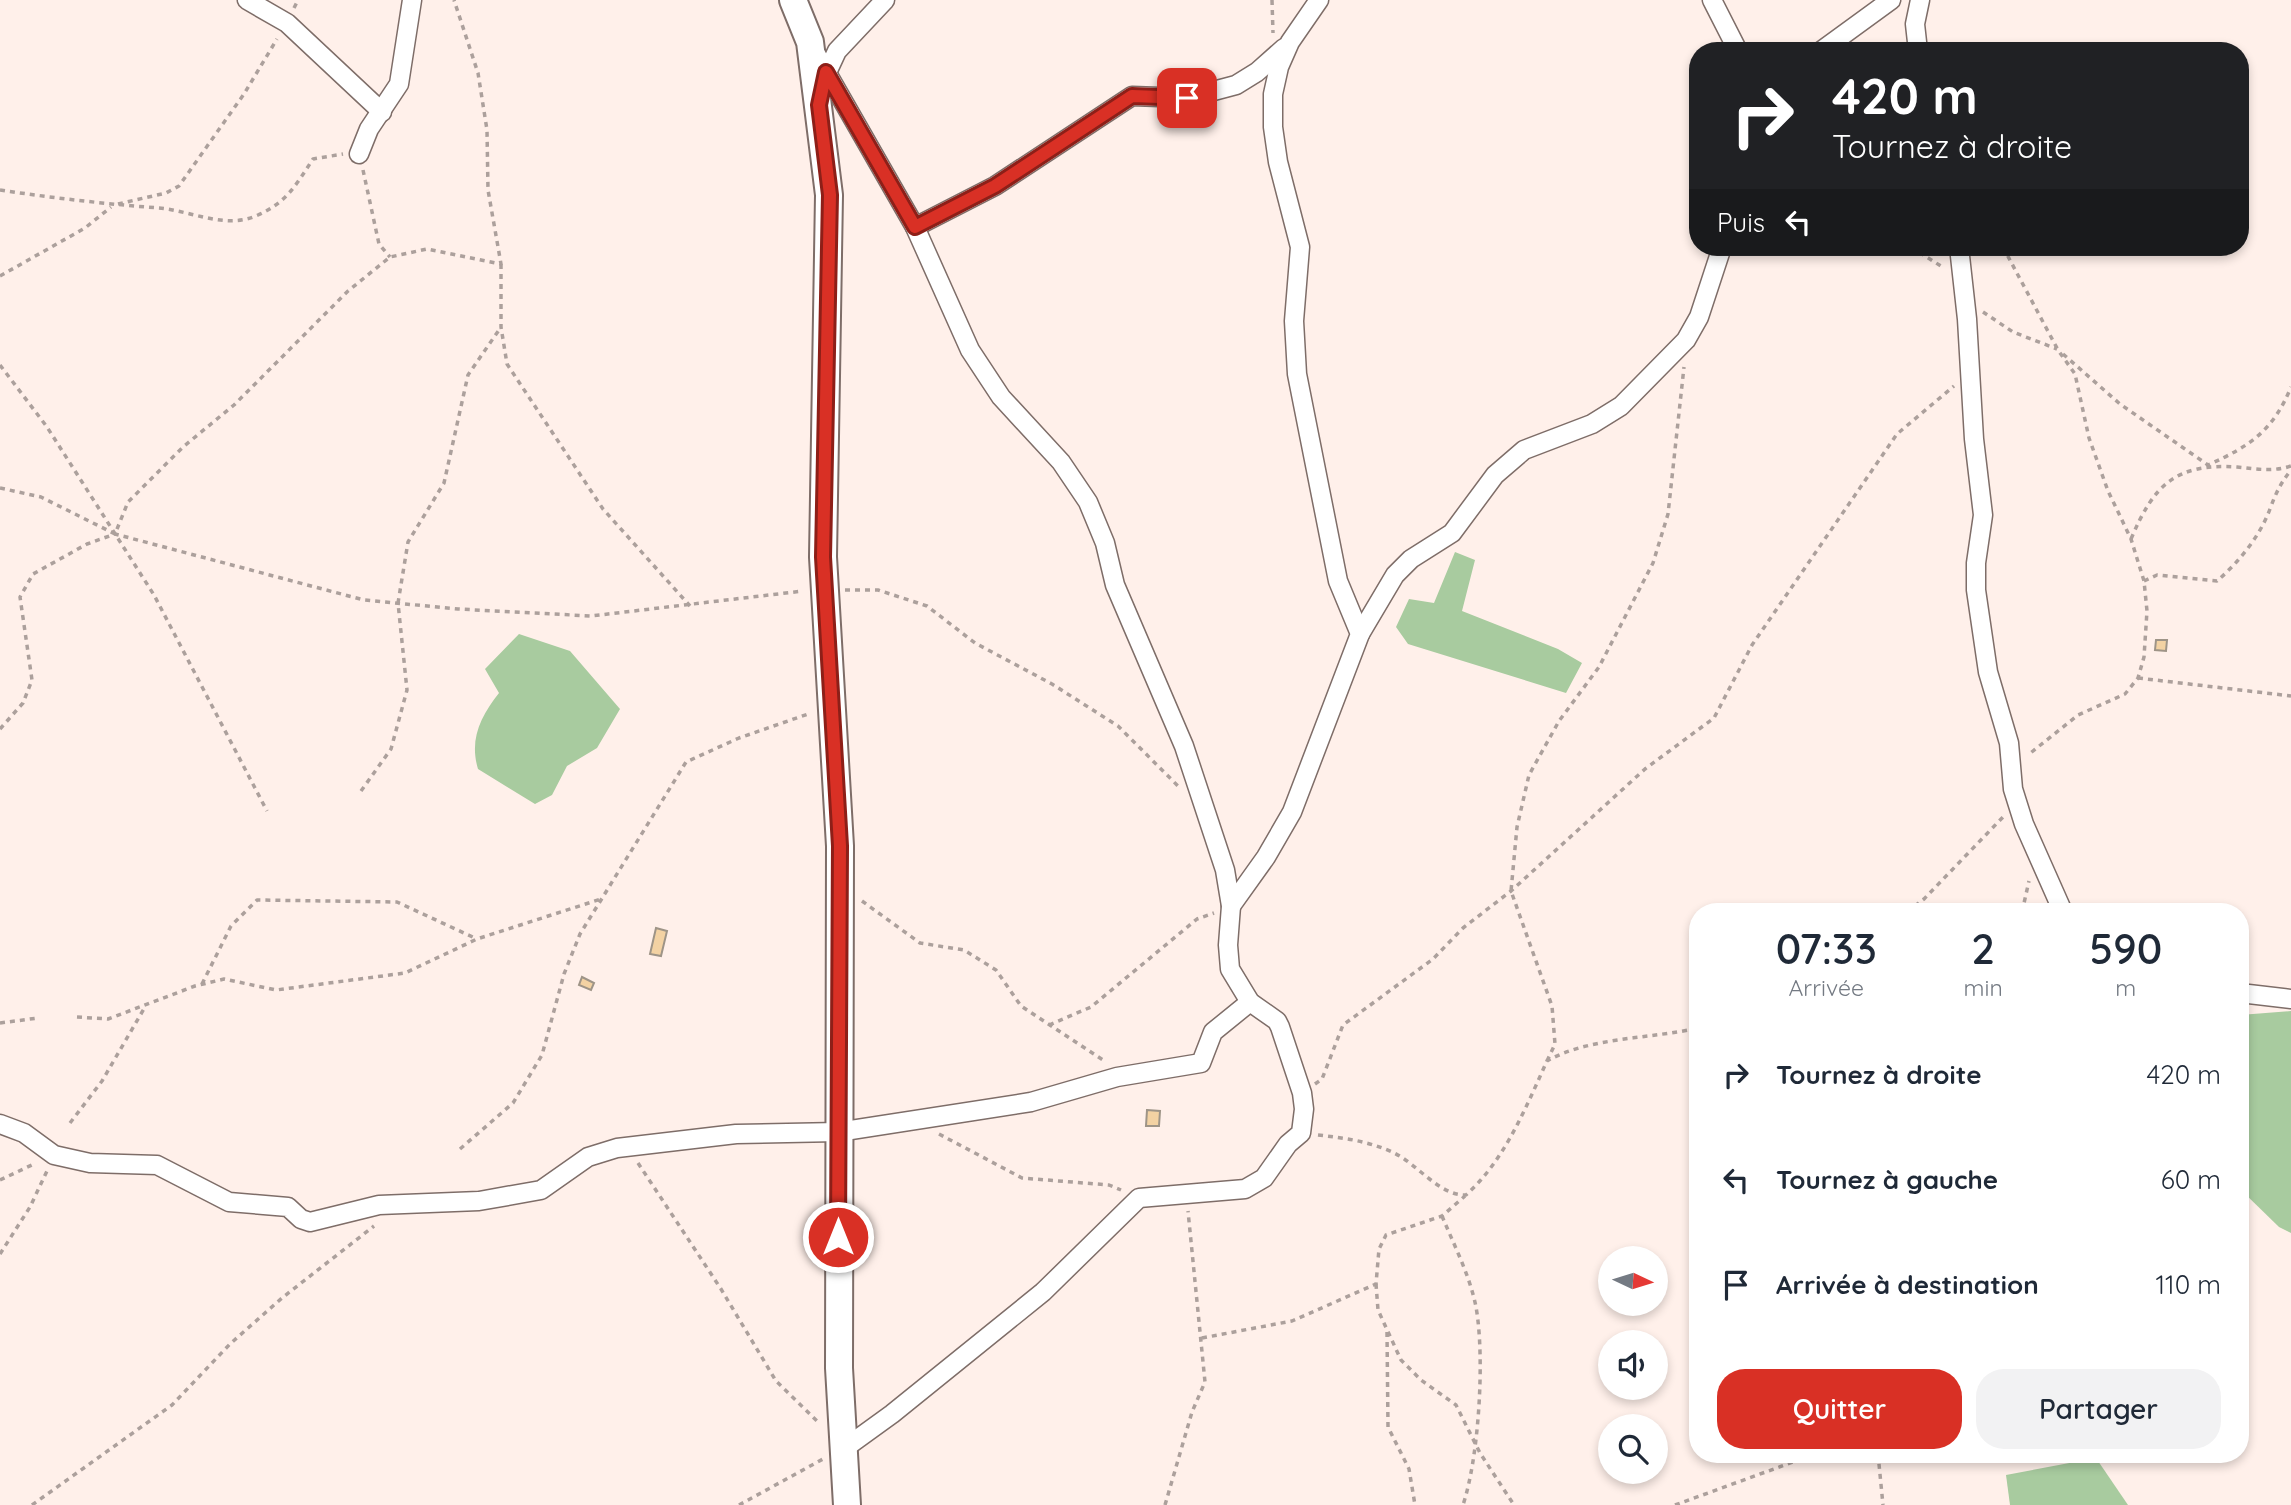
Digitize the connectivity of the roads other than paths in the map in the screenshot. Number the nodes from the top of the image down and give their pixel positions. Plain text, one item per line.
1 (247, 0) edge
2 (412, 0) edge
3 (793, 0) edge
4 (885, 0) edge
5 (1319, 0) edge
6 (1712, 0) edge
7 (1891, 0) edge
8 (1920, 0) edge
9 (810, 42) junction
10 (1290, 42) junction
11 (1733, 42) edge
12 (1833, 42) edge
13 (1917, 42) edge
14 (826, 72) junction
15 (819, 105) junction
16 (382, 112) junction
17 (359, 154) road end
18 (915, 227) junction
19 (1719, 256) edge
20 (1960, 256) edge
21 (1360, 634) junction
22 (2059, 903) edge
23 (1231, 906) junction
24 (2249, 994) edge
25 (2291, 999) edge
26 (1250, 1002) junction
27 (0, 1124) edge
28 (838, 1132) junction
29 (845, 1448) junction
30 (847, 1505) edge

1 - 16 street
2 - 16 street
3 - 9 street
4 - 14 street
5 - 10 street
6 - 11 street
7 - 12 street
8 - 13 street
9 - 14 street
9 - 15 street
10 - 18 street
10 - 21 street
14 - 15 street
14 - 18 street
15 - 28 street
16 - 17 street
18 - 23 street
19 - 21 street
20 - 22 street
21 - 23 street
23 - 26 street
24 - 25 street
26 - 28 street
26 - 29 street
27 - 28 street
28 - 29 street
29 - 30 street

